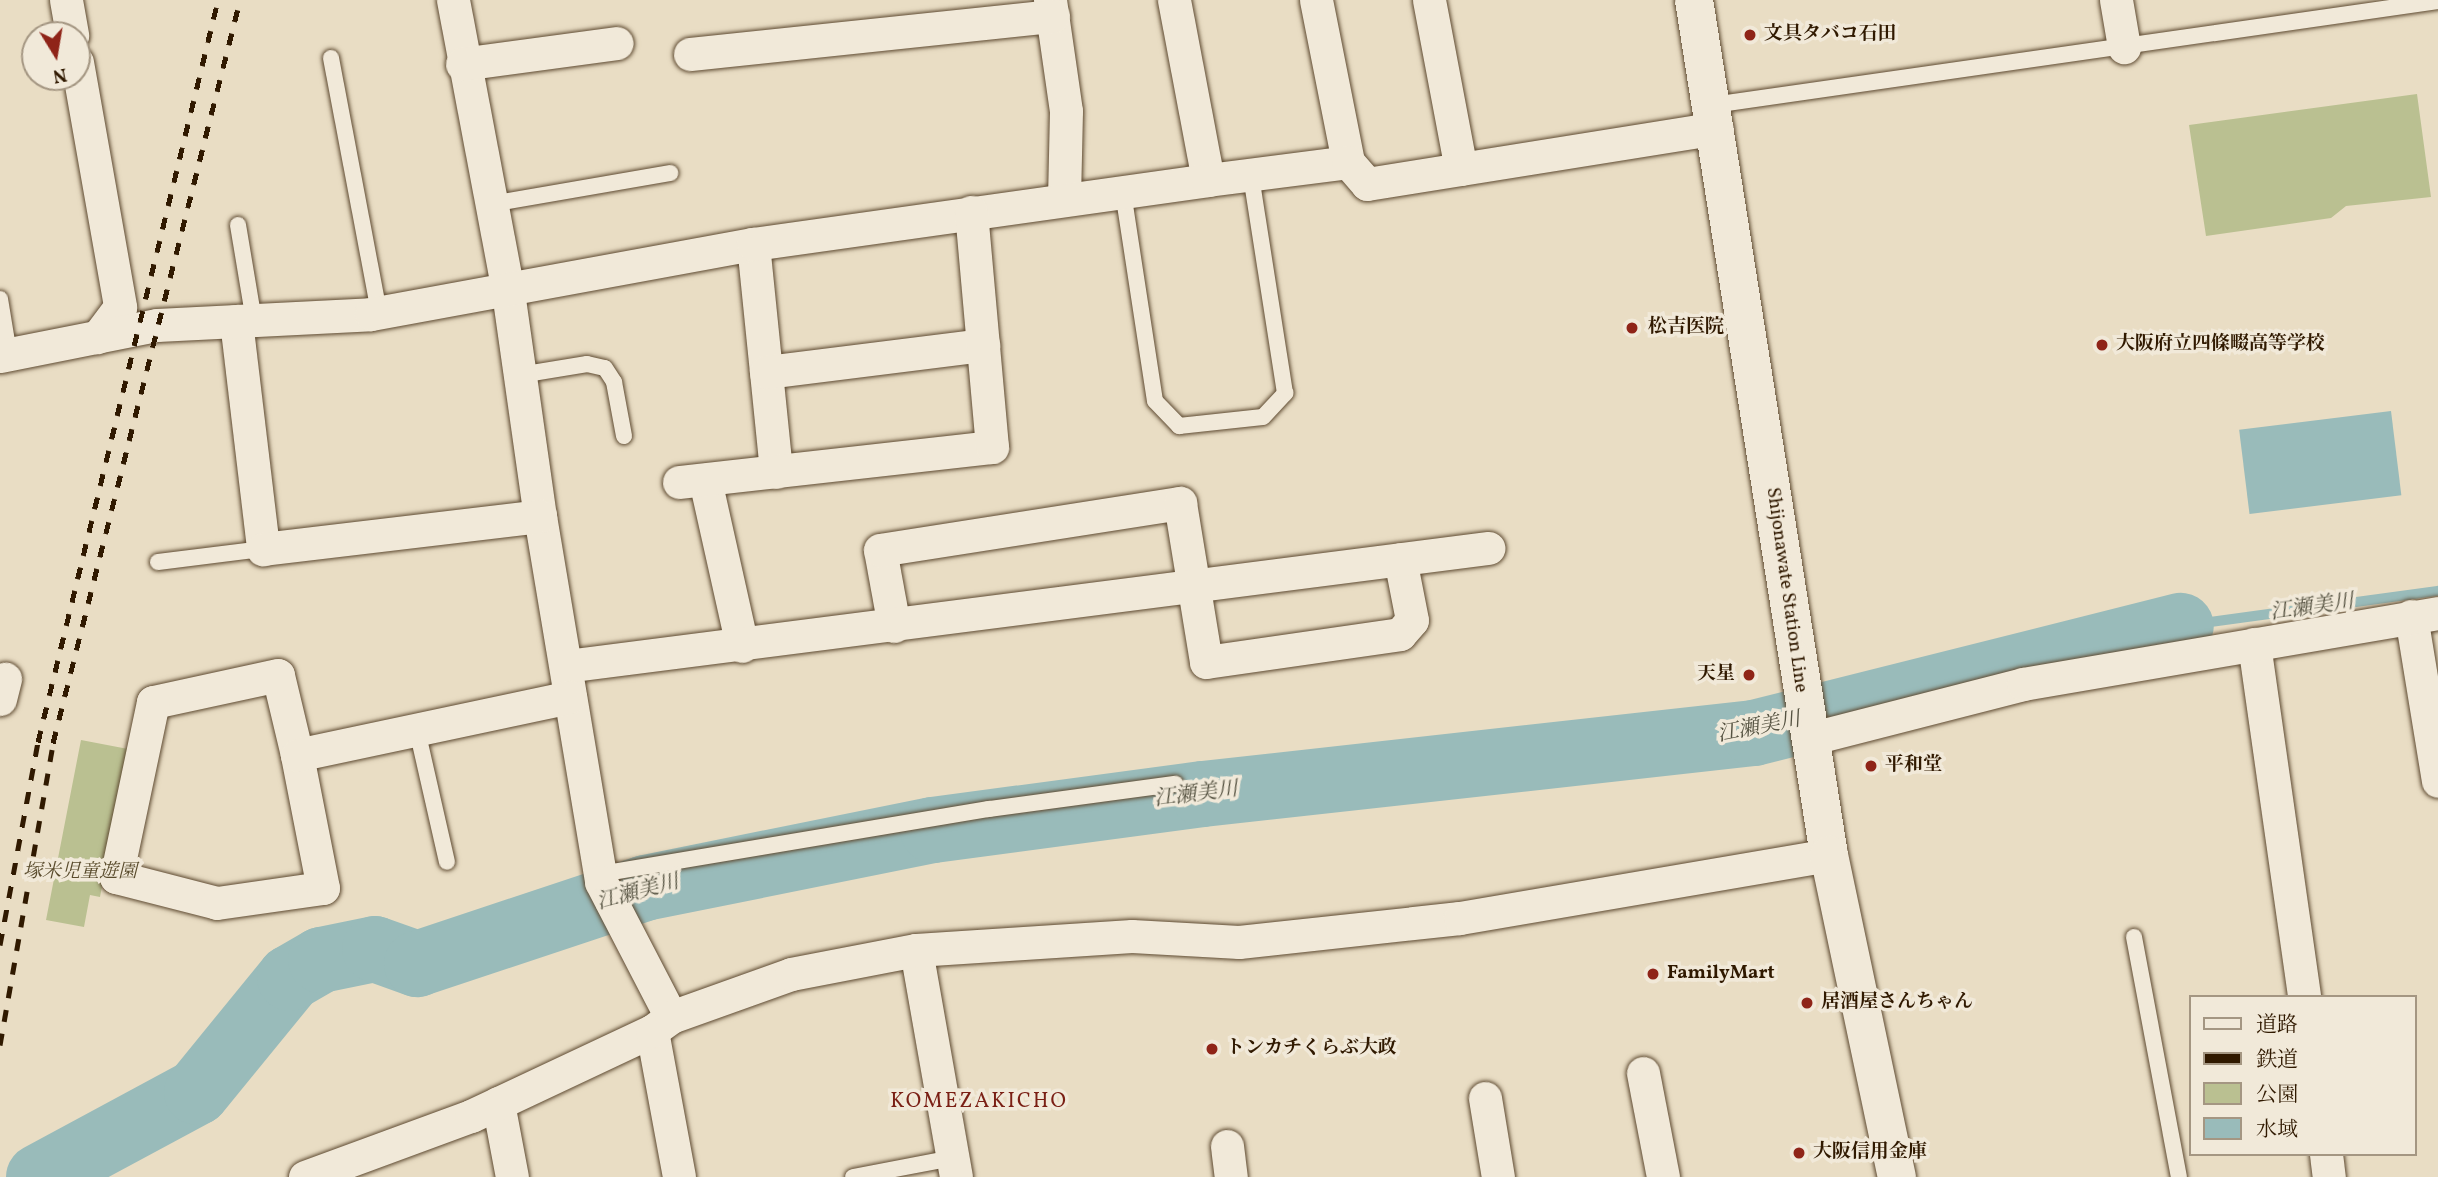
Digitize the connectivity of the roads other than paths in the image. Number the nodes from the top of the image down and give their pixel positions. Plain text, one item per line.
1 (66, 0) edge
2 (453, 0) edge
3 (1174, 0) edge
4 (1316, 0) edge
5 (1429, 0) edge
6 (1694, 0) edge
7 (2116, 0) edge
8 (2438, 1) edge
9 (1051, 8) edge
10 (70, 21) edge
11 (617, 43) dead end
12 (2124, 47) junction
13 (690, 54) dead end
14 (331, 58) dead end
15 (462, 64) junction
16 (82, 91) edge
17 (1715, 117) junction
18 (1348, 162) junction
19 (1461, 169) junction
20 (670, 173) dead end
21 (1251, 175) junction
22 (1208, 180) junction
23 (1123, 192) junction
24 (1064, 199) junction
25 (491, 204) junction
26 (971, 212) junction
27 (238, 225) dead end
28 (753, 244) junction
29 (508, 292) junction
30 (0, 299) edge
31 (379, 312) junction
32 (245, 321) junction
33 (97, 337) junction
34 (983, 345) junction
35 (5, 355) edge
36 (766, 372) junction
37 (520, 375) junction
38 (624, 436) dead end
39 (776, 472) junction
40 (540, 516) junction
41 (1488, 548) dead end
42 (263, 549) junction
43 (1400, 559) junction
44 (158, 562) dead end
45 (1192, 587) junction
46 (2424, 615) edge
47 (894, 626) junction
48 (2254, 644) junction
49 (742, 646) junction
50 (568, 682) junction
51 (1806, 724) junction
52 (417, 730) junction
53 (297, 755) junction
54 (2438, 781) edge
55 (1175, 784) dead end
56 (1829, 855) junction
57 (447, 862) dead end
58 (606, 889) junction
59 (2134, 937) dead end
60 (916, 950) junction
61 (2304, 995) edge
62 (661, 1024) junction
63 (1643, 1073) dead end
64 (1485, 1098) dead end
65 (498, 1103) junction
66 (2326, 1156) edge
67 (955, 1168) edge
68 (305, 1177) edge
69 (512, 1177) edge
70 (679, 1177) edge
71 (853, 1177) edge
72 (1498, 1177) edge
73 (1663, 1177) edge
74 (1897, 1177) edge
75 (2179, 1177) edge
76 (2329, 1177) edge

1 - 10 street
2 - 15 street
3 - 22 street
4 - 18 street
5 - 19 street
6 - 17 main road, Shijonawate Station Line
7 - 12 street
8 - 12 lane
9 - 13 street
9 - 24 street
11 - 15 street
12 - 17 lane
14 - 31 lane
15 - 25 street
16 - 33 street
17 - 19 street
17 - 51 main road, Shijonawate Station Line
18 - 19 street
18 - 21 street
20 - 25 lane
21 - 22 street
21 - 23 lane
22 - 23 street
23 - 24 street
24 - 26 street
25 - 29 street
26 - 28 street
26 - 34 street
27 - 32 lane
28 - 29 street
28 - 36 street
29 - 31 street
29 - 37 street
30 - 35 lane
31 - 32 street
32 - 33 street
32 - 42 street
33 - 35 street
34 - 36 street
34 - 39 street
36 - 39 street
37 - 38 lane
37 - 40 street
39 - 49 street
40 - 42 street
40 - 50 street
41 - 43 street
42 - 44 lane
43 - 45 street
43 - 45 street
45 - 47 street
45 - 47 street
46 - 48 street
46 - 54 street
47 - 49 street
48 - 51 street
48 - 61 street
49 - 50 street
50 - 52 street
50 - 58 street
51 - 56 main road, Shijonawate Station Line
52 - 53 street
52 - 57 lane
53 - 53 street
55 - 58 lane
56 - 60 street
56 - 74 main road, Shijonawate Station Line
58 - 62 street
59 - 75 lane
60 - 62 street
60 - 67 street
62 - 65 street
62 - 70 street
63 - 73 street
64 - 72 street
65 - 68 street
65 - 69 street
66 - 76 street
67 - 71 lane

